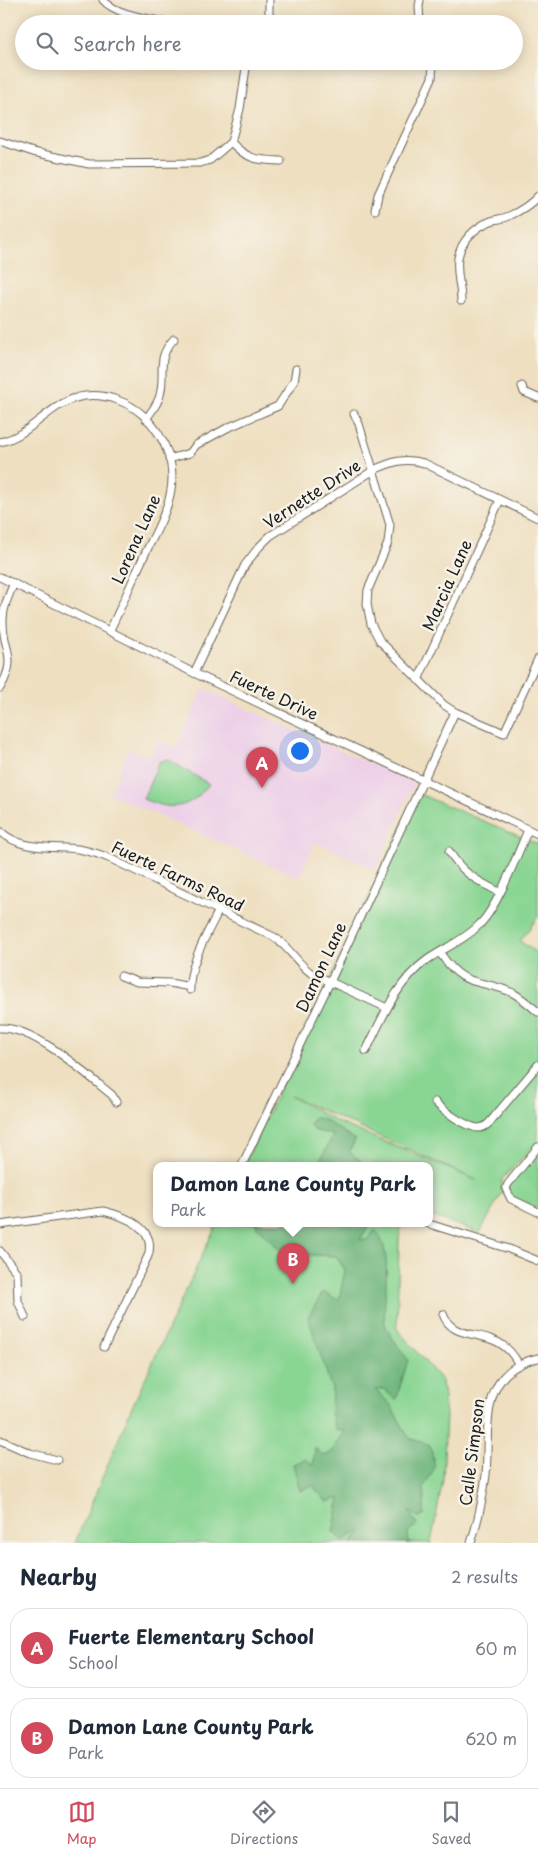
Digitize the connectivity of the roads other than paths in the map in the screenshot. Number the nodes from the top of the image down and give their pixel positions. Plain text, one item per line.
1 (103, 0) edge
2 (269, 0) edge
3 (420, 0) edge
4 (135, 15) edge
5 (269, 15) edge
6 (419, 15) edge
7 (246, 70) edge
8 (432, 70) edge
9 (0, 141) edge
10 (231, 142) junction
11 (281, 161) dead end
12 (538, 196) edge
13 (375, 210) dead end
14 (461, 301) dead end
15 (174, 339) dead end
16 (296, 369) dead end
17 (522, 386) dead end
18 (538, 398) edge
19 (354, 414) dead end
20 (146, 419) junction
21 (0, 442) edge
22 (169, 459) junction
23 (374, 470) junction
24 (500, 500) junction
25 (538, 518) edge
26 (0, 577) edge
27 (14, 583) junction
28 (110, 630) junction
29 (538, 659) edge
30 (194, 673) junction
31 (418, 680) junction
32 (0, 688) edge
33 (455, 712) junction
34 (424, 780) junction
35 (528, 830) junction
36 (0, 831) edge
37 (538, 834) edge
38 (449, 851) dead end
39 (500, 892) junction
40 (218, 910) junction
41 (440, 952) junction
42 (122, 976) dead end
43 (330, 982) junction
44 (388, 1008) junction
45 (538, 1012) edge
46 (0, 1028) edge
47 (366, 1051) dead end
48 (538, 1065) edge
49 (116, 1102) dead end
50 (435, 1102) dead end
51 (538, 1147) edge
52 (243, 1162) edge
53 (538, 1212) edge
54 (0, 1225) edge
55 (433, 1225) edge
56 (0, 1251) edge
57 (538, 1261) edge
58 (443, 1314) dead end
59 (24, 1317) dead end
60 (104, 1347) dead end
61 (538, 1358) edge
62 (519, 1365) junction
63 (0, 1440) edge
64 (57, 1460) dead end
65 (471, 1543) edge

1 - 4 street
2 - 5 street
3 - 6 street
7 - 10 street
8 - 13 street
9 - 10 street
10 - 11 street
12 - 14 street
15 - 20 street
16 - 22 street
17 - 18 street
19 - 23 street
20 - 21 street, Lorena Lane
20 - 22 street, Lorena Lane
22 - 28 street, Lorena Lane
23 - 24 street, Vernette Drive
23 - 30 street, Vernette Drive
23 - 31 street
24 - 25 street, Vernette Drive
24 - 31 street, Marcia Lane
26 - 27 street, Fuerte Drive
27 - 28 street, Fuerte Drive
27 - 32 street
28 - 30 street, Fuerte Drive
29 - 33 street
30 - 34 street, Fuerte Drive
31 - 33 street
33 - 34 street
34 - 35 street, Fuerte Drive
34 - 43 street, Damon Lane
35 - 37 street, Fuerte Drive
35 - 39 street
36 - 40 street, Fuerte Farms Road
38 - 39 street
39 - 41 street
40 - 42 street
40 - 43 street, Fuerte Farms Road
41 - 44 street
41 - 45 street
43 - 44 street, Fuerte Farms Road
43 - 52 street, Damon Lane
44 - 47 street
46 - 49 street
48 - 50 street
51 - 53 street
54 - 60 street
55 - 57 street
56 - 59 street
58 - 62 street
61 - 62 street, Calle Simpson
62 - 65 street, Calle Simpson
63 - 64 street

